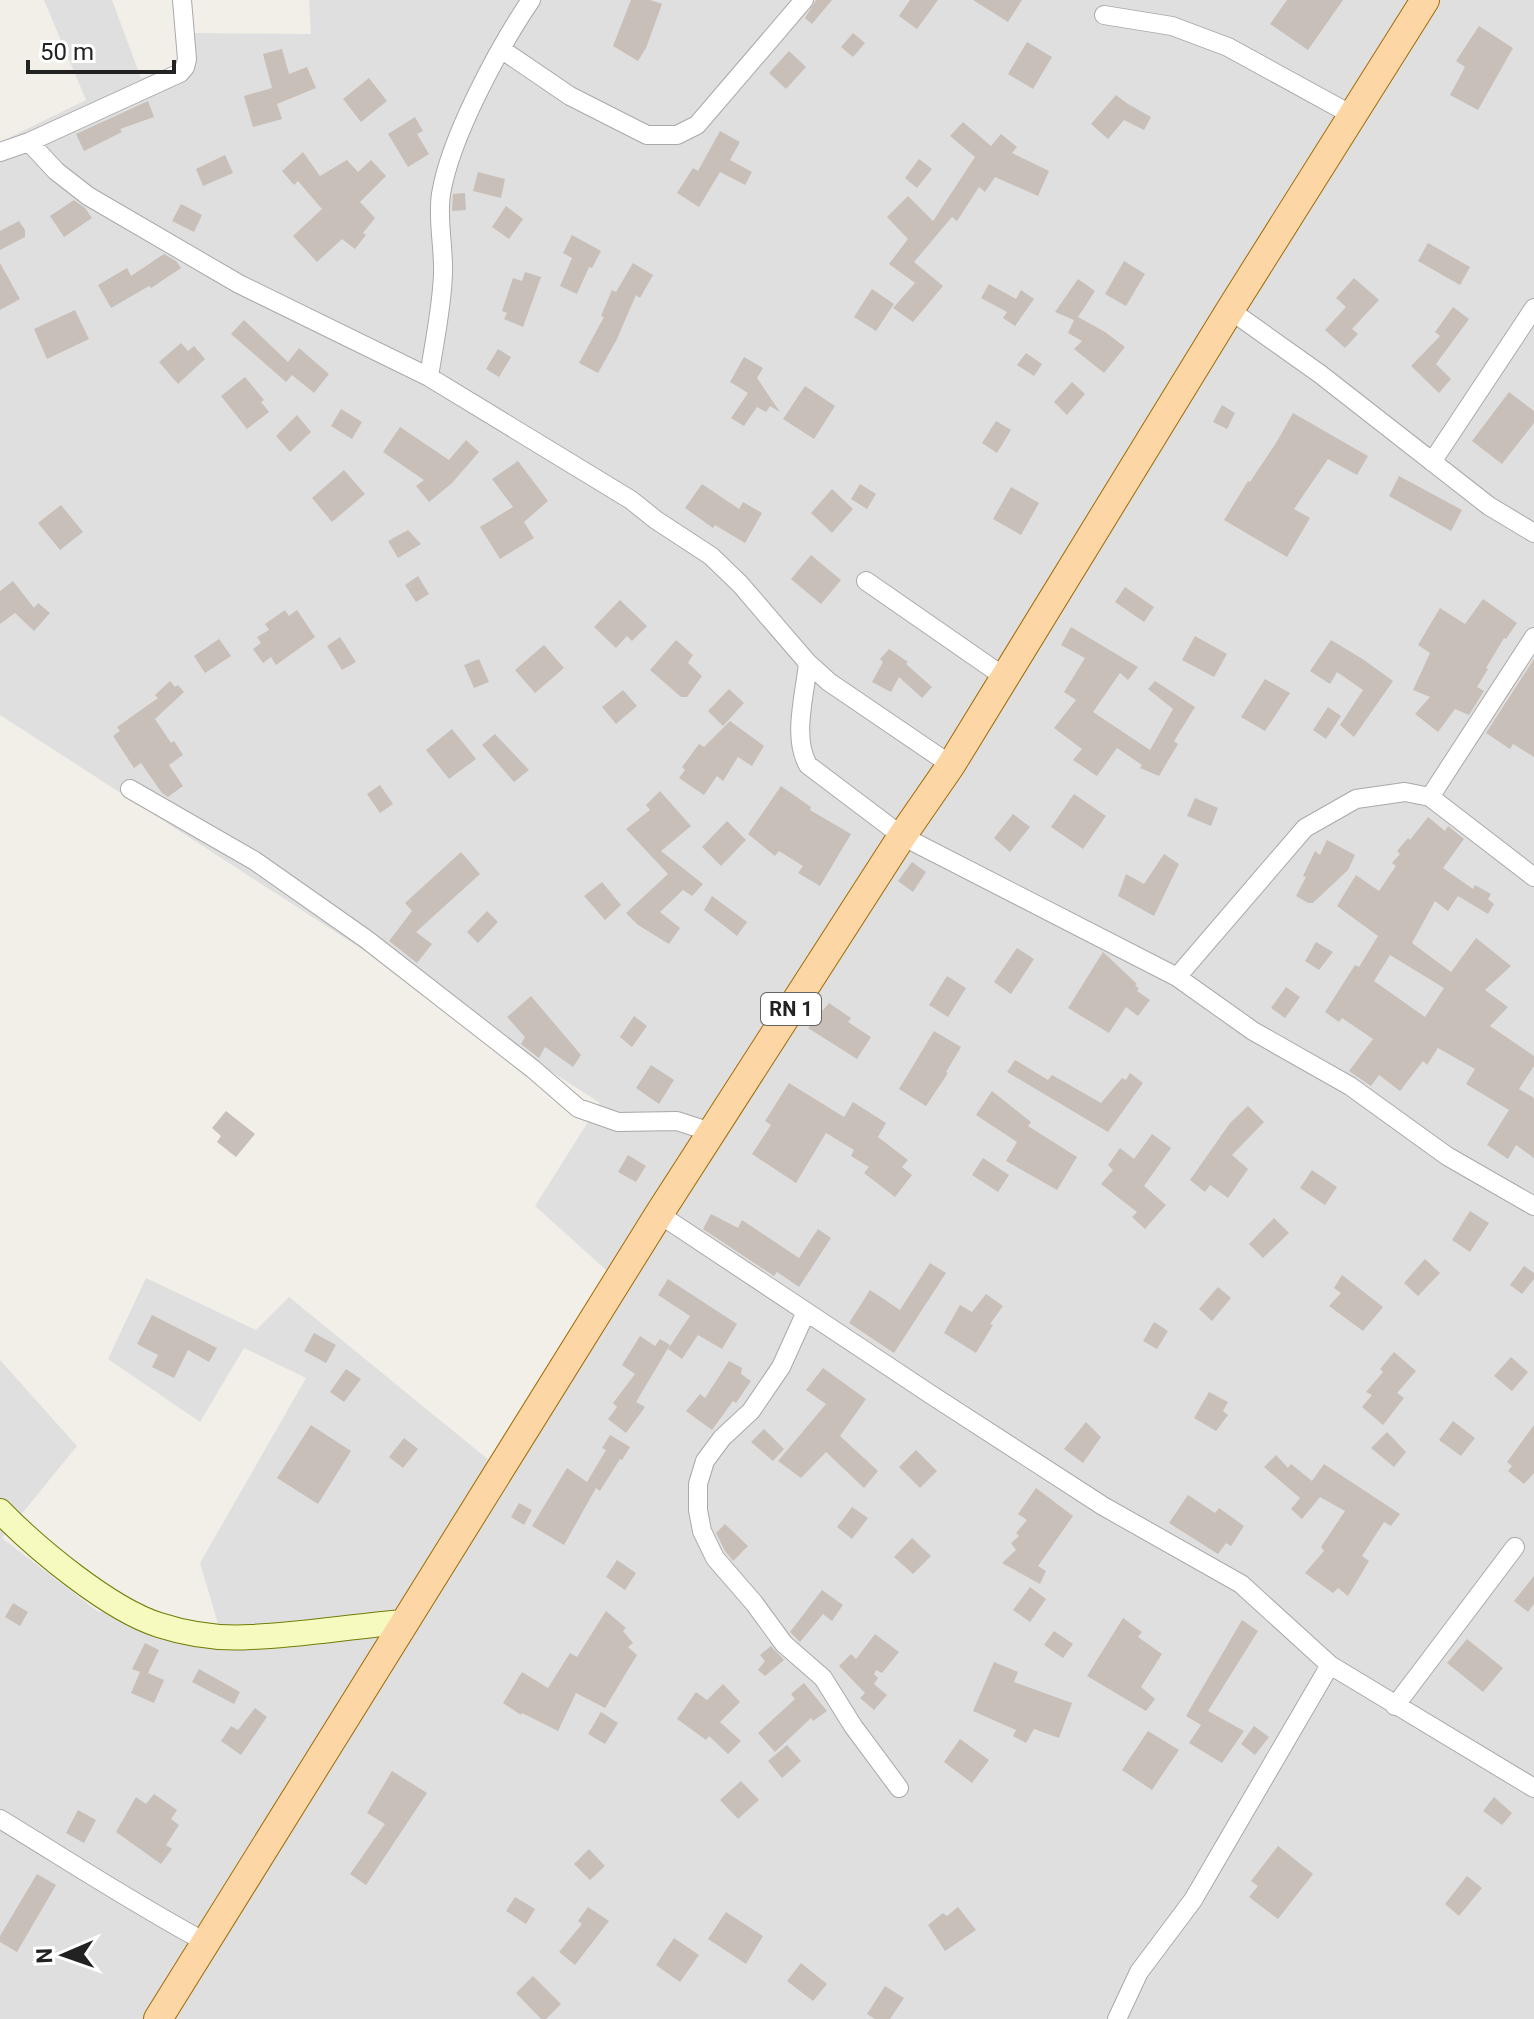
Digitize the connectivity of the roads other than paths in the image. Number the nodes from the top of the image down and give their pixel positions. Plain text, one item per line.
1 (182, 0) edge
2 (531, 0) edge
3 (804, 0) edge
4 (1425, 0) edge
5 (1104, 15) dead end
6 (501, 49) junction
7 (1352, 115) junction
8 (29, 142) junction
9 (0, 152) edge
10 (1534, 308) edge
11 (1230, 310) junction
12 (429, 377) junction
13 (1432, 462) junction
14 (1534, 533) edge
15 (866, 581) dead end
16 (1534, 637) edge
17 (808, 663) junction
18 (1003, 676) junction
19 (951, 765) junction
20 (130, 789) dead end
21 (1430, 797) junction
22 (902, 836) junction
23 (1534, 877) edge
24 (1177, 977) junction
25 (711, 1132) junction
26 (1534, 1206) edge
27 (659, 1214) junction
28 (806, 1312) junction
29 (0, 1511) edge
30 (1515, 1547) dead end
31 (404, 1622) junction
32 (1330, 1665) junction
33 (1395, 1706) junction
34 (899, 1788) dead end
35 (1534, 1788) edge
36 (0, 1819) edge
37 (207, 1943) junction
38 (158, 2019) edge
39 (1117, 2019) edge

1 - 8 street
2 - 6 street
3 - 6 street
4 - 7 main road, RN 1
5 - 7 street
6 - 12 street
7 - 11 main road, RN 1
8 - 9 street
8 - 12 street
10 - 13 street
11 - 13 street
11 - 18 main road, RN 1
12 - 17 street
13 - 14 street
15 - 18 street
16 - 21 street
17 - 19 street
17 - 22 street
18 - 19 main road, RN 1
19 - 22 main road, RN 1
20 - 25 street
21 - 23 street
21 - 24 street
22 - 24 street
22 - 25 main road, RN 1
24 - 26 street
25 - 27 main road, RN 1
27 - 28 street
27 - 31 main road, RN 1
28 - 32 street
28 - 34 street
29 - 31 street
30 - 33 street
31 - 37 main road, RN 1
32 - 33 street
32 - 39 street
33 - 35 street
36 - 37 street
37 - 38 main road, RN 1

